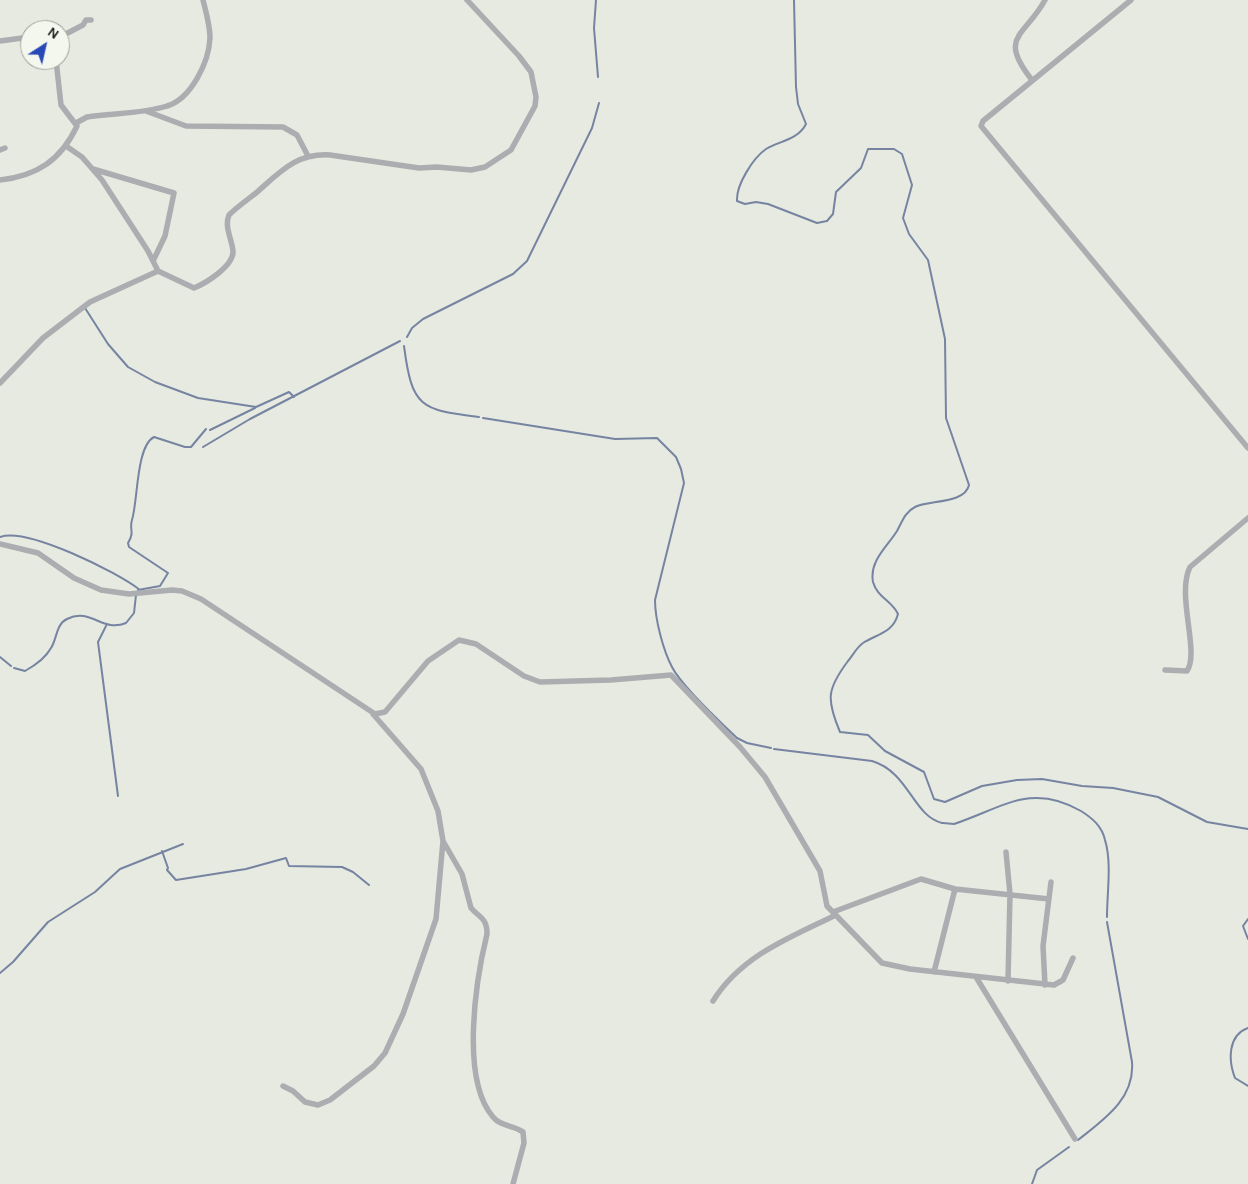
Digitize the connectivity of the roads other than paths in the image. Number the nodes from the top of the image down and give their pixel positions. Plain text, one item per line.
1 (203, 0) edge
2 (467, 0) edge
3 (1045, 0) edge
4 (1131, 0) edge
5 (91, 20) dead end
6 (70, 32) edge
7 (20, 38) edge
8 (0, 41) edge
9 (57, 70) edge
10 (1032, 80) junction
11 (144, 110) junction
12 (76, 123) junction
13 (66, 146) junction
14 (308, 156) junction
15 (93, 169) junction
16 (0, 180) edge
17 (154, 261) junction
18 (158, 271) junction
19 (0, 383) edge
20 (1248, 448) edge
21 (1248, 518) edge
22 (0, 544) edge
23 (1165, 670) dead end
24 (371, 712) junction
25 (443, 841) junction
26 (1006, 852) dead end
27 (1051, 882) dead end
28 (955, 889) junction
29 (1010, 894) junction
30 (1049, 899) junction
31 (834, 914) junction
32 (1073, 958) dead end
33 (934, 972) junction
34 (976, 977) junction
35 (1008, 981) junction
36 (1045, 985) junction
37 (712, 1001) dead end
38 (283, 1086) dead end
39 (1075, 1139) dead end
40 (513, 1184) edge

1 - 11 street
2 - 14 street
3 - 10 street
4 - 10 street
5 - 6 street
7 - 8 street
9 - 12 street
10 - 20 street
11 - 12 street
11 - 14 street
12 - 13 street
13 - 15 street
13 - 16 street
14 - 18 street
15 - 17 street
15 - 17 street
17 - 18 street
18 - 19 street
21 - 23 street
22 - 24 street
24 - 25 street
24 - 31 street
25 - 38 street
25 - 40 street
26 - 29 street
27 - 30 street
28 - 29 street
28 - 31 street
28 - 33 street
29 - 30 street
29 - 35 street
30 - 36 street
31 - 33 street
31 - 37 street
32 - 36 street
33 - 34 street
34 - 35 street
34 - 39 street
35 - 36 street

